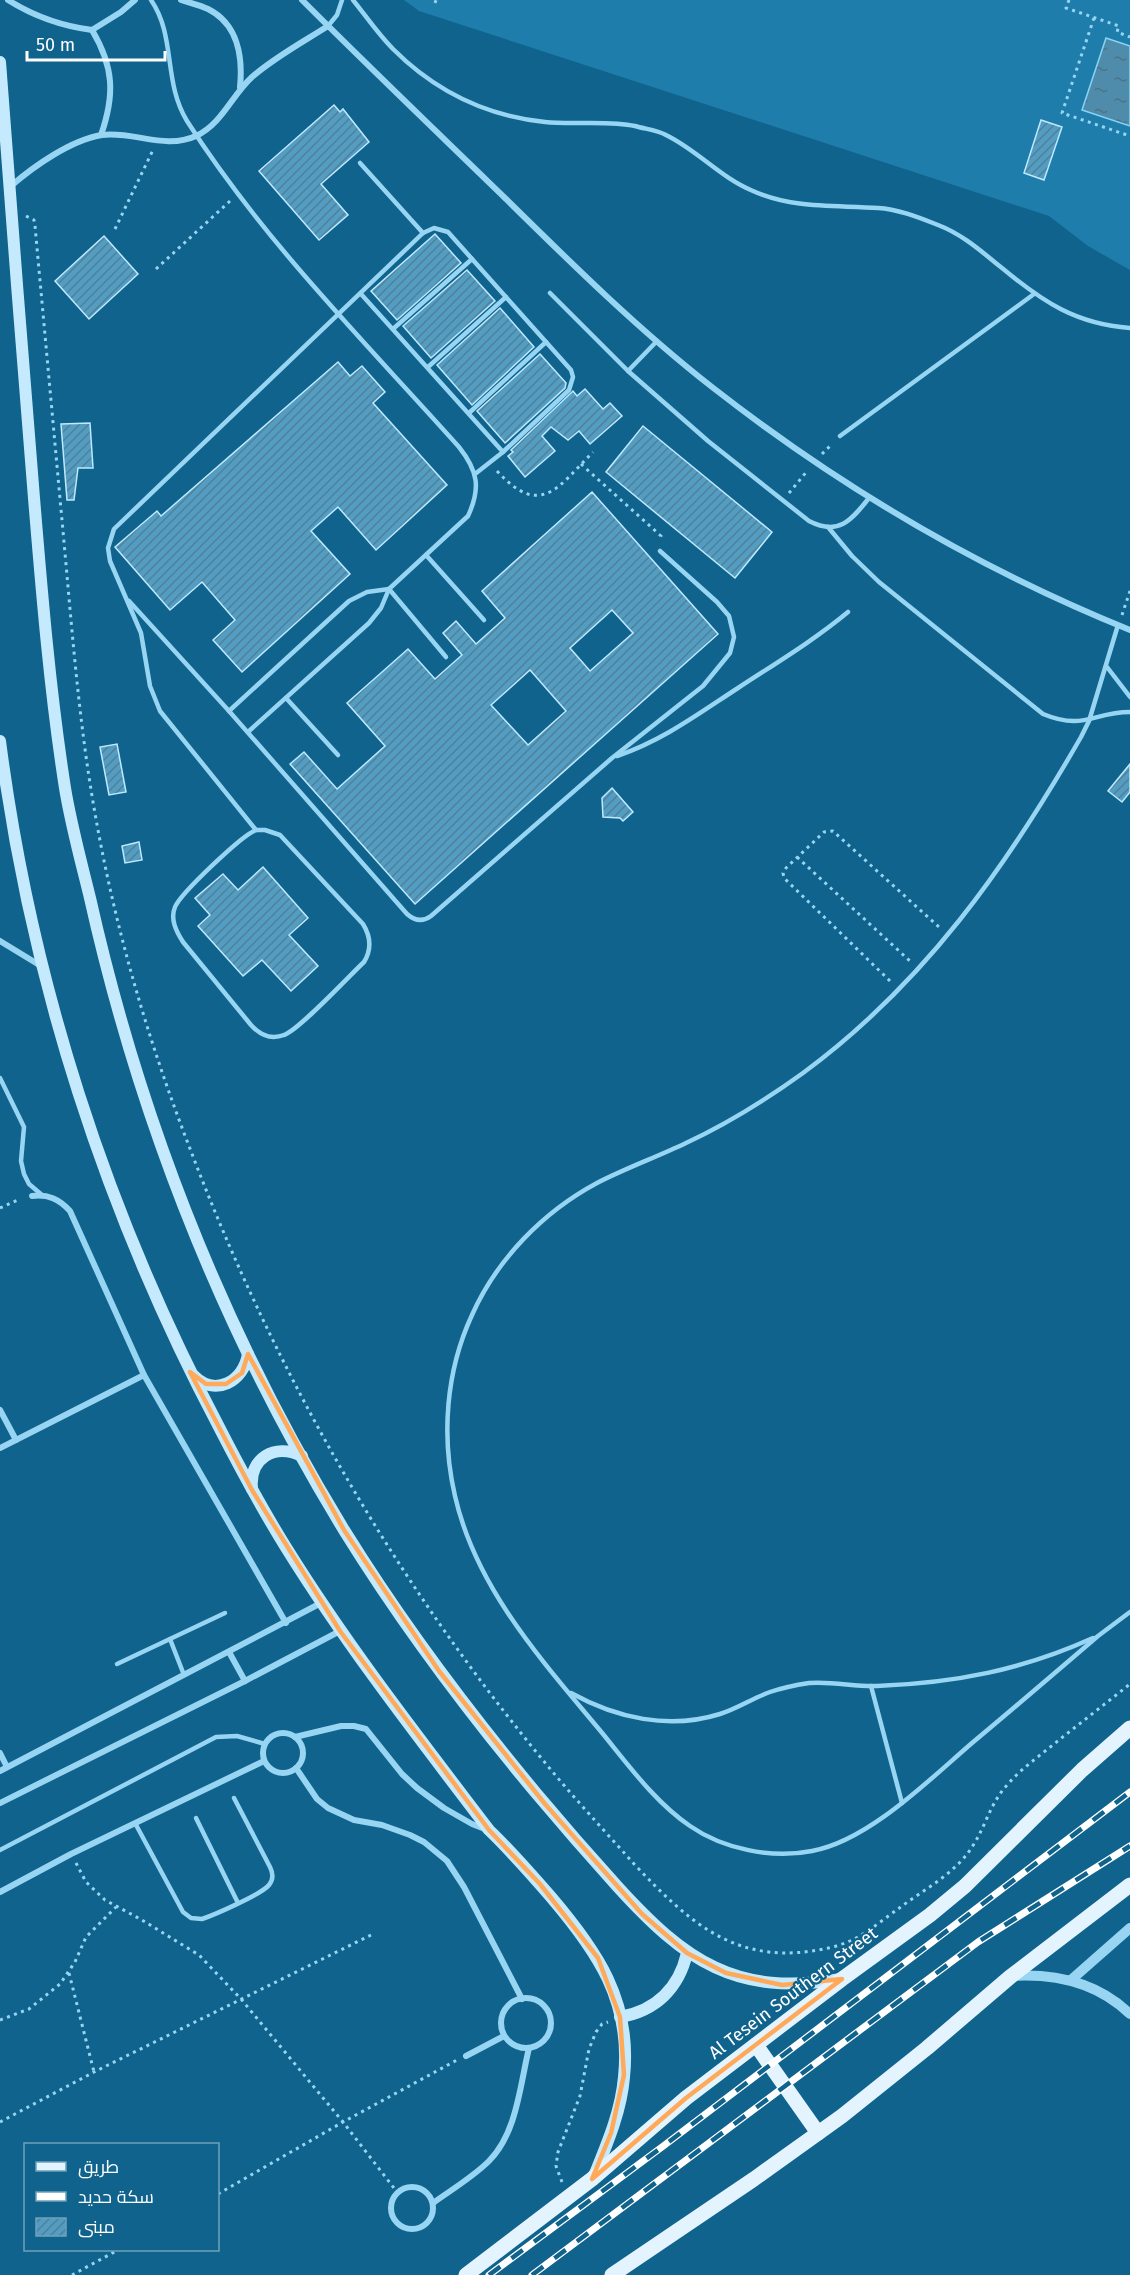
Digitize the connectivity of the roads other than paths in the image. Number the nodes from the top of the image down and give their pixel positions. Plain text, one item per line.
1 (8, 0) edge
2 (135, 0) edge
3 (150, 0) edge
4 (181, 0) edge
5 (302, 0) edge
6 (342, 0) edge
7 (353, 0) edge
8 (328, 26) junction
9 (92, 30) junction
10 (0, 62) edge
11 (240, 88) junction
12 (101, 135) junction
13 (198, 135) junction
14 (360, 163) dead end
15 (10, 187) junction
16 (423, 233) junction
17 (472, 259) junction
18 (550, 293) dead end
19 (361, 294) junction
20 (1034, 294) junction
21 (506, 297) junction
22 (340, 315) junction
23 (1130, 328) edge
24 (393, 329) junction
25 (657, 341) junction
26 (546, 342) junction
27 (428, 368) junction
28 (628, 371) junction
29 (469, 413) junction
30 (840, 436) dead end
31 (503, 452) junction
32 (476, 474) junction
33 (869, 498) junction
34 (828, 527) junction
35 (660, 551) road end
36 (426, 555) junction
37 (389, 590) junction
38 (126, 597) junction
39 (848, 612) dead end
40 (484, 620) dead end
41 (1118, 625) junction
42 (1130, 630) edge
43 (446, 657) dead end
44 (1107, 667) junction
45 (1130, 697) edge
46 (286, 698) junction
47 (229, 711) junction
48 (1130, 712) edge
49 (1089, 721) junction
50 (248, 732) junction
51 (0, 741) edge
52 (338, 755) dead end
53 (612, 758) junction
54 (256, 830) junction
55 (0, 941) edge
56 (42, 967) junction
57 (0, 1078) edge
58 (42, 1195) junction
59 (32, 1196) road end
60 (248, 1354) junction
61 (190, 1372) junction
62 (144, 1375) junction
63 (0, 1410) edge
64 (16, 1440) junction
65 (0, 1448) edge
66 (302, 1456) junction
67 (252, 1490) junction
68 (321, 1603) junction
69 (1130, 1612) edge
70 (225, 1613) dead end
71 (286, 1623) junction
72 (340, 1631) junction
73 (1098, 1636) junction
74 (170, 1639) junction
75 (229, 1652) junction
76 (117, 1664) dead end
77 (184, 1676) junction
78 (245, 1681) junction
79 (871, 1686) junction
80 (568, 1692) junction
81 (1130, 1728) edge
82 (295, 1737) junction
83 (265, 1744) junction
84 (0, 1753) edge
85 (264, 1761) junction
86 (7, 1767) junction
87 (296, 1768) junction
88 (0, 1771) edge
89 (234, 1798) dead end
90 (0, 1803) edge
91 (902, 1803) junction
92 (196, 1818) dead end
93 (135, 1823) junction
94 (489, 1830) junction
95 (0, 1850) edge
96 (1130, 1885) edge
97 (0, 1892) edge
98 (238, 1903) junction
99 (1130, 1928) edge
100 (687, 1953) junction
101 (1010, 1977) junction
102 (842, 1978) junction
103 (1071, 1980) junction
104 (522, 1999) junction
105 (1130, 2014) edge
106 (620, 2017) junction
107 (504, 2036) junction
108 (756, 2045) junction
109 (529, 2048) junction
110 (466, 2055) road end
111 (818, 2133) junction
112 (592, 2179) junction
113 (433, 2203) junction
114 (466, 2275) edge
115 (612, 2275) edge

1 - 9 street
2 - 9 street
3 - 13 lane
4 - 11 street
5 - 8 street
6 - 8 lane
7 - 20 lane
8 - 11 street
8 - 25 street
9 - 12 street
10 - 15 main road
11 - 13 street
12 - 13 street
12 - 15 street
13 - 22 lane
14 - 16 lane
15 - 60 main road
16 - 17 lane
16 - 19 lane
17 - 21 lane
17 - 24 lane
18 - 28 lane
19 - 22 lane
19 - 24 lane
20 - 23 lane
20 - 30 lane
21 - 26 lane
21 - 27 lane
22 - 32 lane
22 - 38 lane
24 - 27 lane
25 - 28 lane
25 - 33 street
26 - 29 lane
26 - 31 lane
27 - 29 lane
28 - 34 lane
29 - 31 lane
31 - 32 lane
32 - 36 lane
33 - 34 lane
33 - 41 street
34 - 49 lane
35 - 53 lane
36 - 37 lane
36 - 40 lane
37 - 43 lane
37 - 46 lane
37 - 47 lane
38 - 47 lane
38 - 54 lane
39 - 53 lane
41 - 42 street
41 - 44 lane
44 - 45 lane
44 - 49 lane
46 - 50 lane
46 - 52 lane
47 - 50 lane
48 - 49 lane
49 - 80 lane
50 - 53 lane
51 - 56 main road
54 - 54 lane
55 - 56 street
56 - 61 main road
57 - 58 lane
58 - 59 street
58 - 62 street
60 - 61 main road
60 - 66 main road
61 - 67 main road
62 - 64 street
62 - 71 street
63 - 64 street
64 - 65 street
66 - 67 main road
66 - 100 main road
67 - 68 main road
68 - 71 street
68 - 72 main road
69 - 73 lane
70 - 74 lane
71 - 75 street
72 - 78 street
72 - 94 main road
73 - 79 lane
73 - 91 lane
74 - 76 lane
74 - 77 lane
75 - 77 street
75 - 78 street
77 - 86 street
78 - 90 street
79 - 80 lane
79 - 91 lane
80 - 91 lane
81 - 102 main road, Al Tesein Southern Street
82 - 83 street
82 - 87 street
82 - 94 street
83 - 85 street
83 - 95 lane
84 - 86 street
85 - 87 street
85 - 93 street
86 - 88 street
87 - 104 street
89 - 98 lane
92 - 98 lane
93 - 97 street
93 - 98 lane
94 - 106 main road
96 - 101 main road
99 - 103 street
100 - 102 main road
100 - 106 main road
101 - 103 street
101 - 111 main road
102 - 108 main road, Al Tesein Southern Street
103 - 105 street
104 - 107 street
104 - 109 street
106 - 112 main road
107 - 109 street
107 - 110 street
108 - 111 main road
108 - 112 main road, Al Tesein Southern Street
109 - 113 street
111 - 115 main road
112 - 114 main road, Al Tesein Southern Street
113 - 113 street

